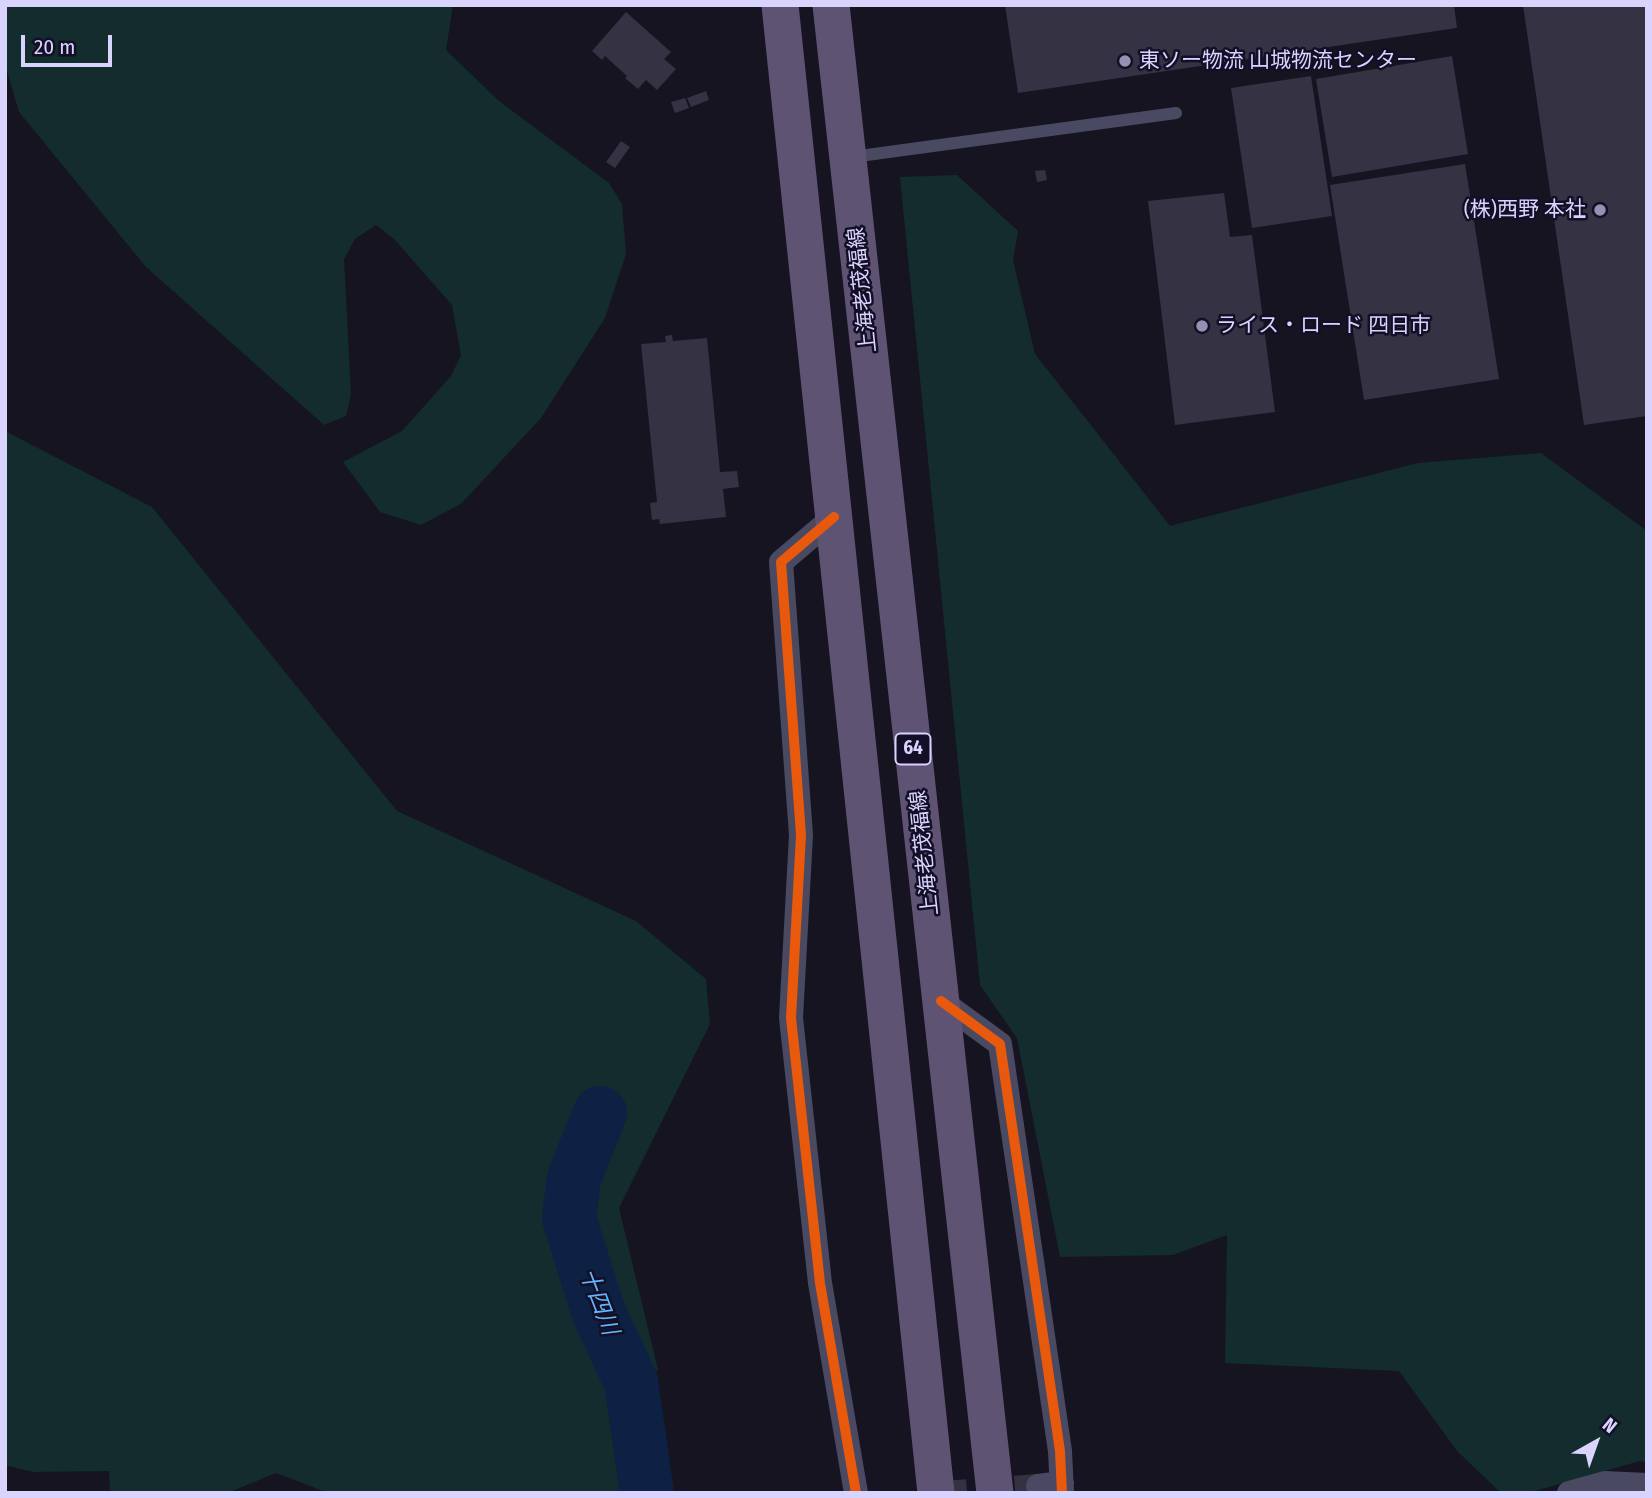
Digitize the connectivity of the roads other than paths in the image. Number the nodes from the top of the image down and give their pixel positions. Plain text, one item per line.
1 (780, 5) edge
2 (831, 5) edge
3 (1176, 113) dead end
4 (848, 157) junction
5 (834, 517) junction
6 (941, 1001) junction
7 (1647, 1485) edge
8 (1054, 1487) edge
9 (856, 1493) edge
10 (936, 1493) edge
11 (995, 1493) edge
12 (1569, 1493) edge

1 - 5 main road
2 - 4 main road, 上海老茂福線 / 64
3 - 4 lane
4 - 6 main road, 上海老茂福線 / 64
5 - 9 street
5 - 10 main road
6 - 8 street
6 - 11 main road, 上海老茂福線 / 64
7 - 12 street

